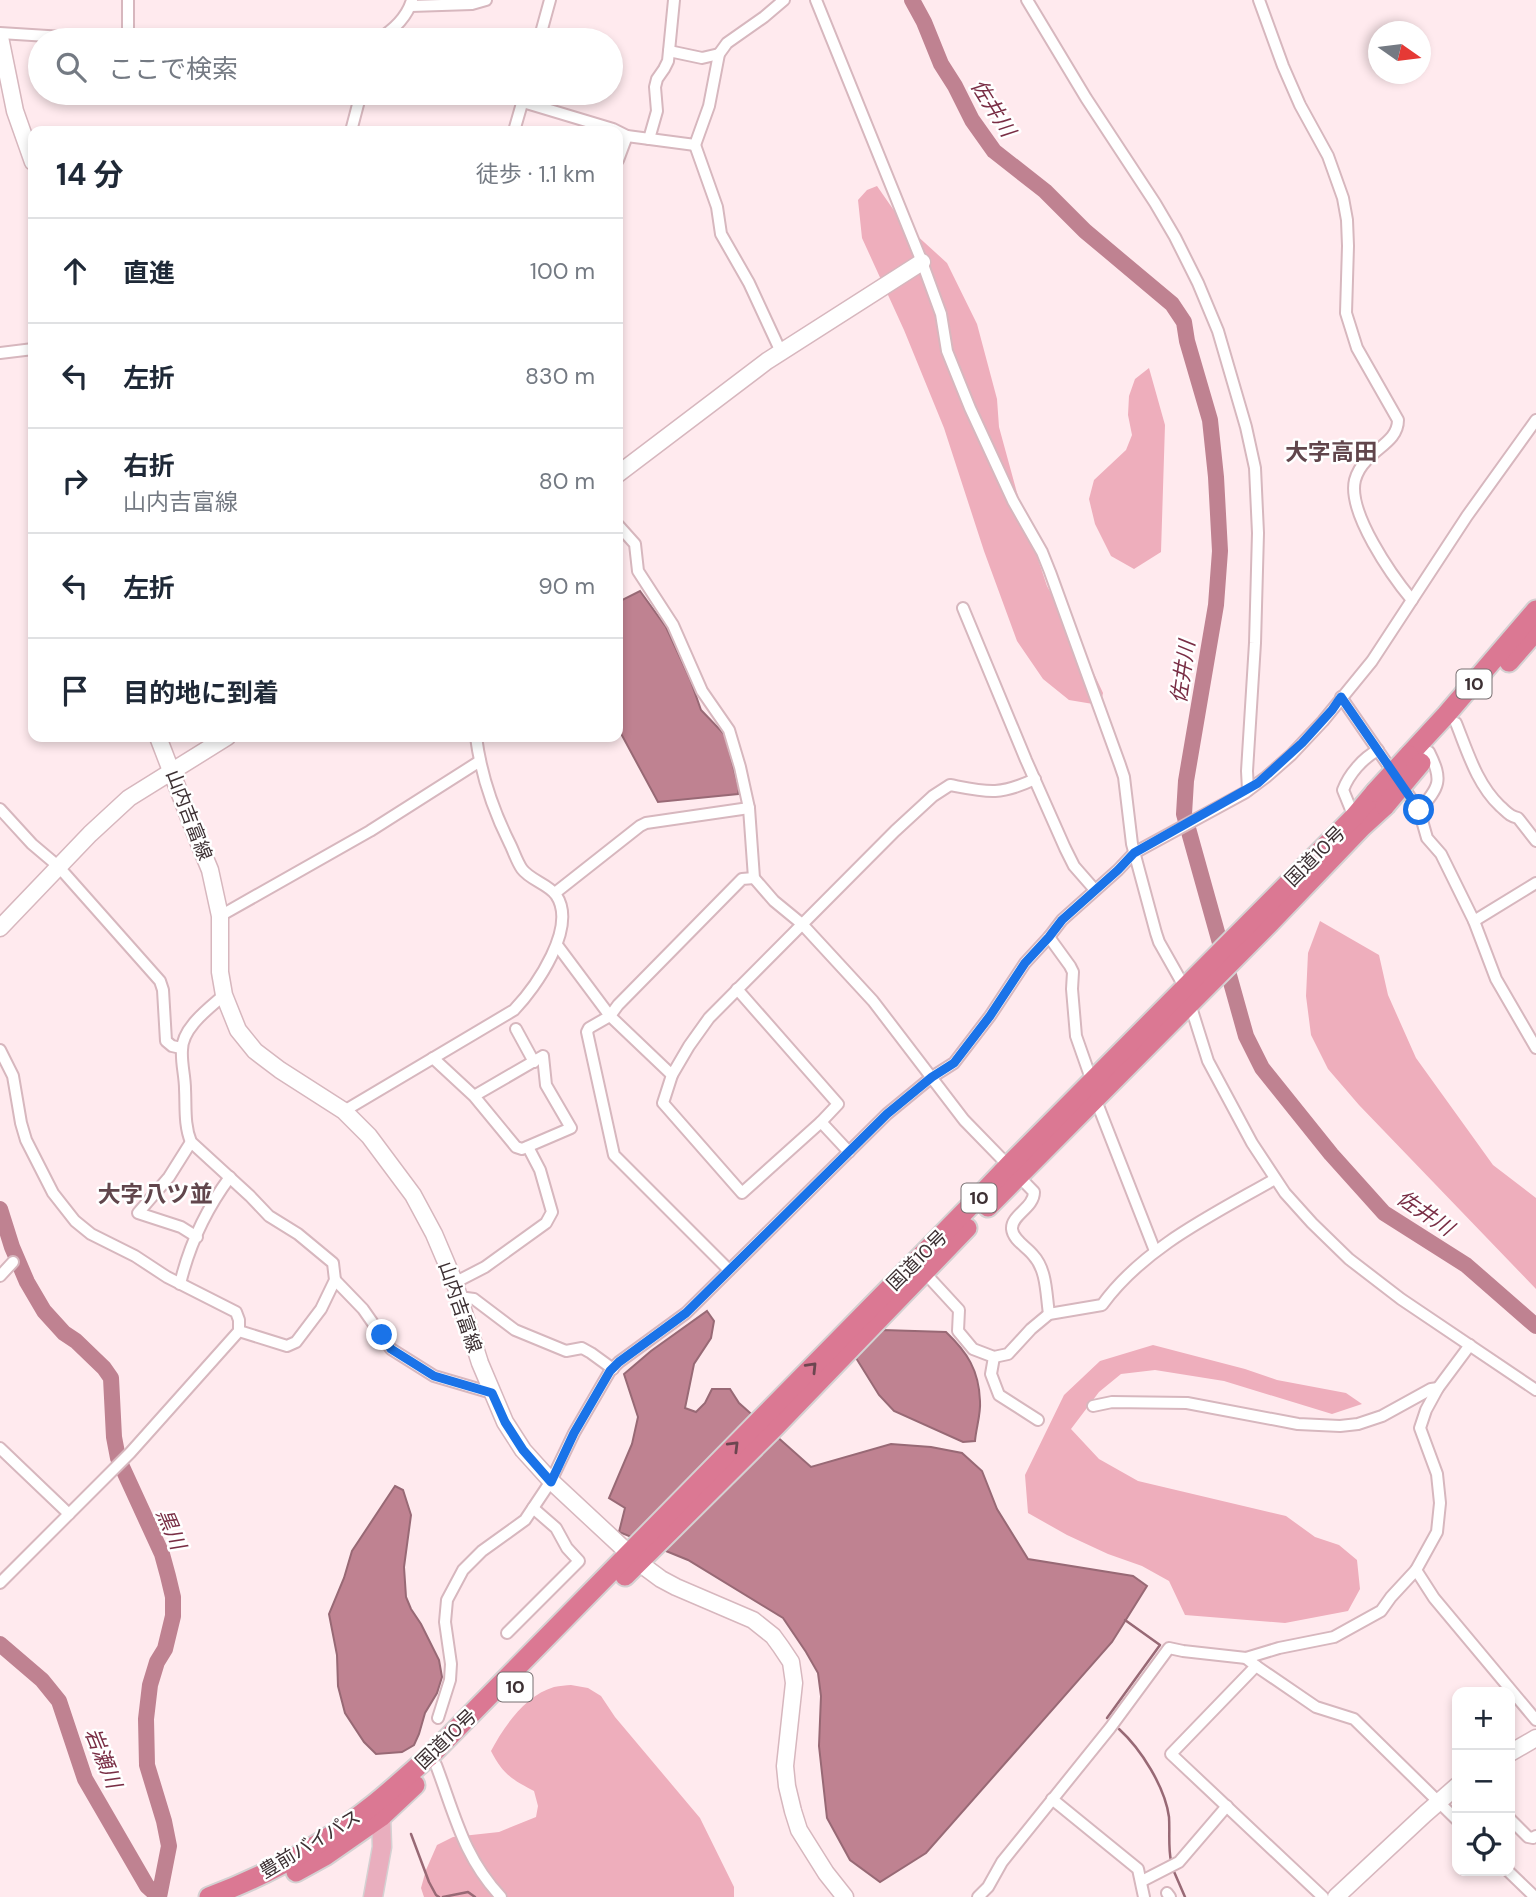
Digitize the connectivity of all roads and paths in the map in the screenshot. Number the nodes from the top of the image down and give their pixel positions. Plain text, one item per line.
1 (128, 0) edge
2 (486, 0) edge
3 (550, 0) edge
4 (674, 0) edge
5 (784, 0) edge
6 (816, 0) edge
7 (1027, 0) edge
8 (1259, 0) edge
9 (411, 3) edge
10 (128, 28) edge
11 (394, 28) edge
12 (542, 28) edge
13 (28, 41) edge
14 (0, 42) edge
15 (668, 51) junction
16 (719, 54) junction
17 (358, 105) edge
18 (522, 105) edge
19 (544, 105) edge
20 (352, 126) edge
21 (516, 126) edge
22 (604, 126) edge
23 (623, 134) edge
24 (627, 136) junction
25 (649, 139) junction
26 (695, 145) junction
27 (623, 147) edge
28 (28, 148) edge
29 (922, 262) junction
30 (28, 350) edge
31 (781, 352) junction
32 (0, 353) edge
33 (1536, 420) edge
34 (623, 470) edge
35 (623, 531) edge
36 (1412, 600) junction
37 (963, 608) dead end
38 (1536, 610) edge
39 (1536, 631) edge
40 (1341, 697) junction
41 (1456, 723) junction
42 (160, 742) edge
43 (219, 742) edge
44 (477, 742) edge
45 (1378, 750) junction
46 (1419, 757) junction
47 (480, 761) junction
48 (172, 771) junction
49 (1035, 779) junction
50 (1243, 793) junction
51 (1380, 799) junction
52 (749, 808) junction
53 (0, 810) edge
54 (1419, 810) junction
55 (1354, 817) junction
56 (1536, 841) edge
57 (1139, 850) junction
58 (58, 866) junction
59 (754, 878) junction
60 (1536, 883) edge
61 (1096, 890) junction
62 (555, 893) junction
63 (220, 916) junction
64 (1264, 919) junction
65 (1474, 921) junction
66 (802, 924) junction
67 (0, 928) edge
68 (1049, 937) junction
69 (557, 945) junction
70 (737, 989) junction
71 (1193, 990) junction
72 (224, 996) junction
73 (610, 1016) junction
74 (516, 1029) dead end
75 (181, 1048) junction
76 (1536, 1048) edge
77 (0, 1050) edge
78 (433, 1058) junction
79 (534, 1062) junction
80 (1088, 1073) dead end
81 (672, 1075) junction
82 (932, 1077) junction
83 (474, 1096) junction
84 (1100, 1108) dead end
85 (344, 1111) junction
86 (821, 1122) junction
87 (191, 1142) junction
88 (528, 1146) junction
89 (849, 1152) junction
90 (1013, 1170) junction
91 (230, 1177) junction
92 (1275, 1179) junction
93 (197, 1237) junction
94 (1155, 1251) junction
95 (13, 1262) dead end
96 (729, 1270) junction
97 (924, 1272) junction
98 (0, 1276) edge
99 (335, 1280) junction
100 (180, 1284) junction
101 (457, 1290) junction
102 (1049, 1314) junction
103 (239, 1331) junction
104 (1471, 1345) junction
105 (994, 1357) junction
106 (612, 1369) junction
107 (1438, 1388) junction
108 (1536, 1390) edge
109 (492, 1393) junction
110 (1093, 1406) dead end
111 (1038, 1420) dead end
112 (770, 1421) junction
113 (0, 1448) edge
114 (551, 1482) junction
115 (533, 1508) junction
116 (69, 1514) junction
117 (636, 1554) junction
118 (1416, 1570) junction
119 (0, 1583) edge
120 (507, 1633) dead end
121 (1246, 1658) junction
122 (1256, 1666) junction
123 (438, 1718) dead end
124 (1536, 1720) edge
125 (1536, 1738) edge
126 (1514, 1750) edge
127 (436, 1765) junction
128 (1452, 1790) edge
129 (1052, 1799) junction
130 (1439, 1802) junction
131 (1227, 1806) junction
132 (377, 1811) junction
133 (1452, 1816) edge
134 (1515, 1824) edge
135 (1536, 1836) edge
136 (1513, 1876) edge
137 (1142, 1881) junction
138 (209, 1897) edge
139 (245, 1897) edge
140 (373, 1897) edge
141 (501, 1897) edge
142 (845, 1897) edge
143 (978, 1897) edge
144 (1144, 1897) edge
145 (1323, 1897) edge
146 (1336, 1897) edge
147 (1535, 1897) edge

1 - 10 street
2 - 9 street
3 - 12 street
4 - 15 street
5 - 16 street
6 - 29 street
7 - 50 street
8 - 36 street
9 - 11 street
13 - 14 street
14 - 28 main road
15 - 16 street
15 - 25 street
16 - 26 street
17 - 20 street
18 - 21 street
19 - 22 street
23 - 24 street
24 - 25 street
24 - 27 street
25 - 26 street
26 - 31 street
29 - 31 main road
29 - 57 street
30 - 32 street
31 - 34 main road
33 - 36 street
35 - 52 street
36 - 40 street
37 - 49 street
38 - 46 highway, 国道10号 / 10
39 - 41 highway, 国道10号 / 10
40 - 45 street
40 - 50 street
41 - 46 highway, 国道10号 / 10
41 - 56 street
42 - 48 main road, 山内吉富線
43 - 48 main road
44 - 47 street
45 - 54 street
45 - 55 street
46 - 51 highway, 国道10号 / 10, bridge
46 - 54 street
47 - 62 street
47 - 63 street
48 - 58 main road
48 - 63 main road, 山内吉富線
49 - 61 street
49 - 66 street
50 - 57 street
51 - 55 highway, 国道10号 / 10
51 - 64 highway, 国道10号 / 10
52 - 59 street
52 - 62 street
53 - 58 street
54 - 65 street
55 - 64 highway, 国道10号 / 10
57 - 61 street
57 - 71 street
58 - 67 main road
58 - 75 street
59 - 66 street
59 - 73 street
60 - 65 street
61 - 68 street
62 - 69 street
63 - 72 main road, 山内吉富線
64 - 71 highway, 国道10号 / 10
65 - 76 street
66 - 70 street
66 - 82 street
68 - 80 street
68 - 82 street
69 - 73 street
69 - 78 street
70 - 81 street
70 - 86 street
71 - 90 highway, 国道10号 / 10
71 - 92 street
72 - 75 street
72 - 85 main road, 山内吉富線
73 - 81 street
73 - 96 street
74 - 79 street
75 - 87 street
77 - 100 street
78 - 83 street
78 - 85 street
79 - 83 street
79 - 88 street
81 - 86 street
82 - 89 street
82 - 90 street
83 - 88 street
84 - 94 street
85 - 101 main road, 山内吉富線
86 - 89 street
87 - 91 street
87 - 93 street
88 - 101 street
89 - 96 street
90 - 97 highway, 国道10号 / 10
90 - 102 street
112 -> 90 highway, 国道10号 / 10
91 - 93 street
91 - 99 street
92 - 94 street
92 - 104 street
93 - 100 street
94 - 102 street
95 - 98 street
96 - 106 street
97 - 105 street
97 - 112 highway, 国道10号 / 10
99 - 103 street
99 - 109 street
100 - 103 street
101 - 106 street
101 - 109 main road, 山内吉富線
102 - 105 street
103 - 116 street
104 - 107 street
104 - 108 street
105 - 111 street
106 - 114 street
107 - 110 street
107 - 118 street
109 - 114 main road, 山内吉富線
112 - 117 highway, 国道10号 / 10
113 - 116 street
114 - 115 street
114 - 117 main road, 山内吉富線
115 - 120 street
115 - 123 street
116 - 119 street
117 - 127 highway, 国道10号 / 10
117 - 132 highway, 国道10号 / 10
117 - 142 main road, 山内吉富線
118 - 121 street
118 - 124 street
121 - 122 street
121 - 129 street
122 - 130 street
122 - 131 street
125 - 126 main road
127 - 132 highway, 国道10号 / 10
127 - 141 street
128 - 130 main road
129 - 137 street
129 - 143 street
130 - 133 street
130 - 146 main road
131 - 137 street
131 - 145 street
132 - 138 highway, 豊前バイパス / 10
132 - 139 highway, 豊前バイパス / 10
132 - 140 main road
134 - 135 street
136 - 147 street
137 - 144 street

